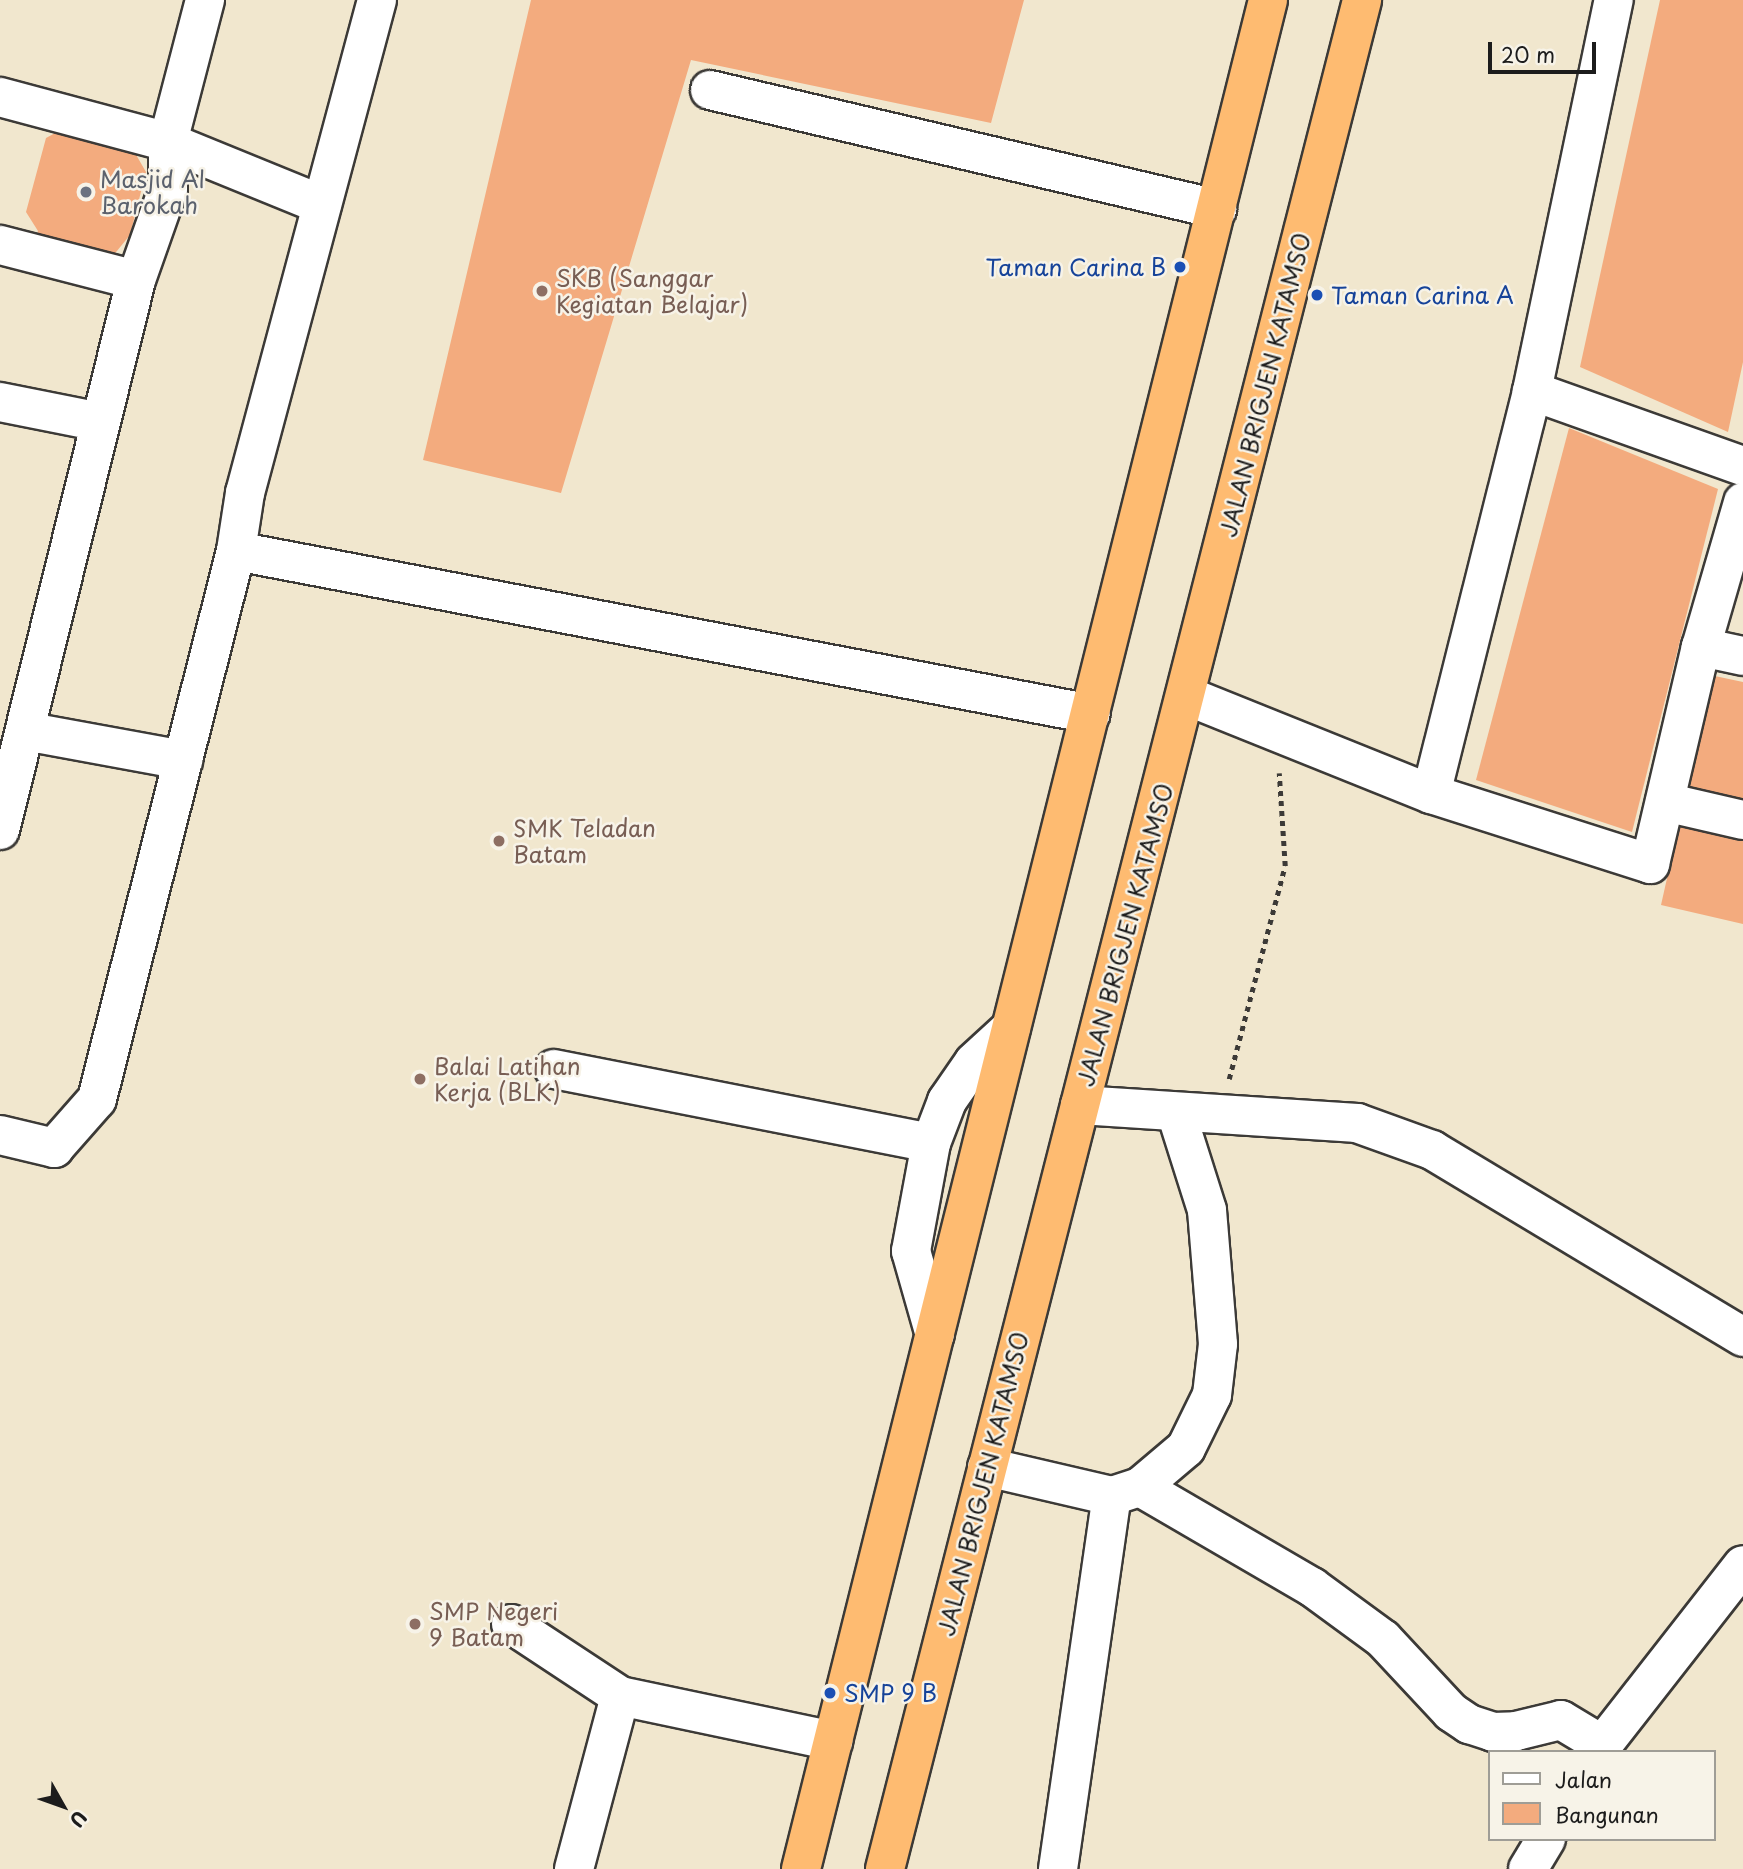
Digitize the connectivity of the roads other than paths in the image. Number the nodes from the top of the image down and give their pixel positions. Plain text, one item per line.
1 (205, 0) edge
2 (377, 0) edge
3 (1268, 0) edge
4 (1363, 0) edge
5 (1614, 0) edge
6 (710, 90) dead end
7 (0, 97) edge
8 (168, 142) junction
9 (322, 205) junction
10 (1217, 209) junction
11 (0, 245) edge
12 (136, 281) junction
13 (1532, 391) junction
14 (0, 402) edge
15 (100, 422) junction
16 (1743, 466) edge
17 (1743, 502) edge
18 (236, 551) junction
19 (1701, 647) junction
20 (1743, 656) edge
21 (1187, 696) junction
22 (1091, 714) junction
23 (25, 731) junction
24 (183, 760) junction
25 (1431, 794) junction
26 (1665, 802) junction
27 (1743, 820) edge
28 (1, 822) edge
29 (1011, 1028) junction
30 (554, 1069) dead end
31 (1080, 1105) junction
32 (1177, 1112) junction
33 (0, 1135) edge
34 (931, 1143) junction
35 (935, 1335) junction
36 (1743, 1337) edge
37 (987, 1467) junction
38 (1126, 1492) junction
39 (1743, 1565) edge
40 (511, 1624) dead end
41 (620, 1696) junction
42 (833, 1741) junction
43 (1599, 1748) edge
44 (1545, 1841) edge
45 (574, 1869) edge
46 (801, 1869) edge
47 (885, 1869) edge
48 (1058, 1869) edge
49 (1528, 1869) edge

1 - 8 street
2 - 9 street
3 - 10 highway
4 - 21 highway, JALAN BRIGJEN KATAMSO
5 - 13 street
6 - 10 street
7 - 8 street
8 - 9 street
8 - 12 street
9 - 18 street
10 - 22 highway
11 - 12 street
12 - 15 street
13 - 16 street
13 - 25 street
14 - 15 street
15 - 23 street
17 - 19 street
18 - 22 street
18 - 24 street
19 - 20 street
19 - 26 street
21 - 25 street
21 - 31 highway, JALAN BRIGJEN KATAMSO
22 - 29 highway
23 - 24 street
23 - 28 street
24 - 33 street
25 - 26 street
26 - 27 street
29 - 34 street
29 - 35 highway
30 - 34 street
31 - 32 street
31 - 37 highway, JALAN BRIGJEN KATAMSO
32 - 36 street
32 - 38 street
34 - 35 street
35 - 42 highway
37 - 38 street
37 - 47 highway, JALAN BRIGJEN KATAMSO
38 - 43 street
38 - 48 street
39 - 43 street
40 - 41 street
41 - 42 street
41 - 45 street
42 - 46 highway
44 - 49 street

